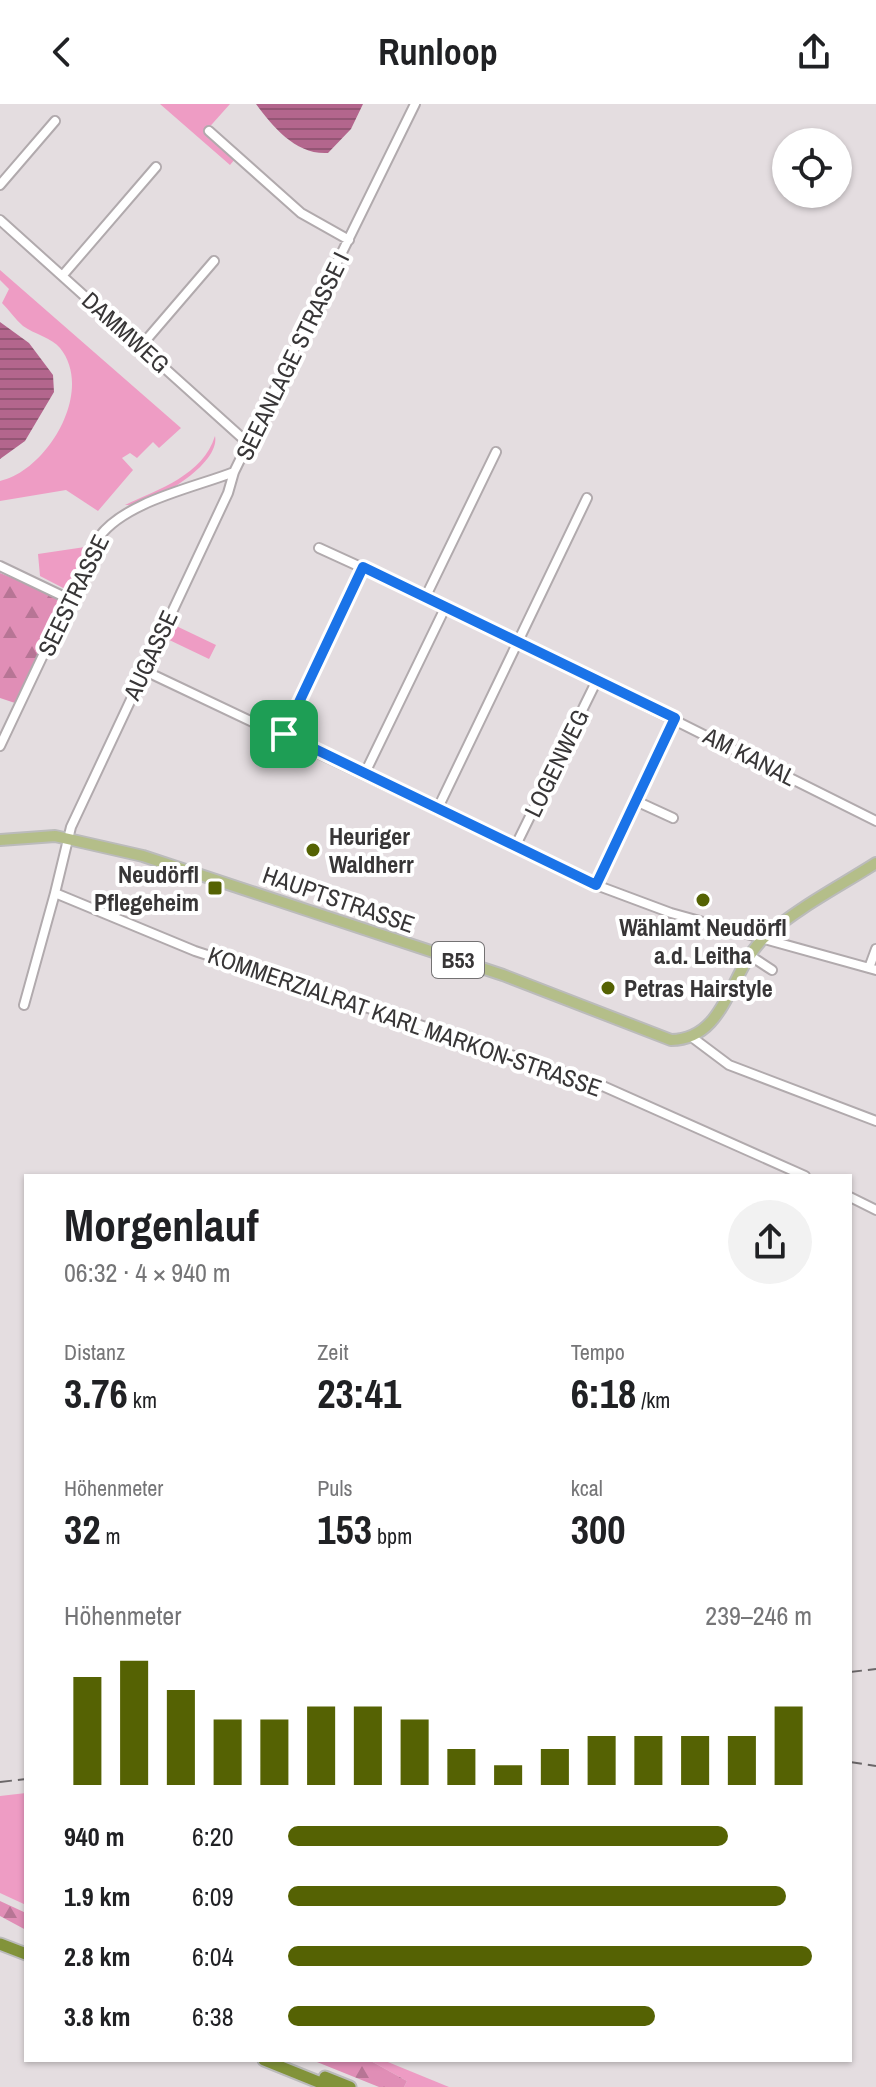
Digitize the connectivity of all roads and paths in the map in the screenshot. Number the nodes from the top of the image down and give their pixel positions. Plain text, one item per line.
1 (415, 104) edge
2 (55, 121) dead end
3 (209, 131) dead end
4 (156, 167) dead end
5 (0, 185) edge
6 (0, 220) edge
7 (349, 240) junction
8 (214, 261) dead end
9 (63, 275) junction
10 (141, 346) junction
11 (250, 445) junction
12 (496, 452) dead end
13 (234, 472) junction
14 (587, 498) dead end
15 (319, 548) dead end
16 (0, 566) edge
17 (363, 567) junction
18 (426, 596) junction
19 (71, 600) junction
20 (446, 606) junction
21 (517, 642) junction
22 (143, 670) junction
23 (597, 680) junction
24 (675, 718) junction
25 (284, 734) junction
26 (0, 746) edge
27 (365, 773) junction
28 (636, 801) junction
29 (437, 810) junction
30 (673, 818) dead end
31 (876, 821) edge
32 (68, 839) junction
33 (0, 840) edge
34 (515, 847) junction
35 (876, 863) edge
36 (596, 885) junction
37 (55, 893) junction
38 (764, 937) junction
39 (876, 949) edge
40 (749, 955) junction
41 (872, 969) edge
42 (772, 970) dead end
43 (24, 1005) dead end
44 (693, 1038) junction
45 (876, 1121) edge
46 (801, 1174) edge
47 (852, 1198) edge
48 (876, 1210) edge
49 (0, 1944) edge
50 (0, 1952) edge
51 (24, 1953) edge
52 (24, 1961) edge
53 (269, 2062) edge
54 (289, 2062) edge
55 (331, 2087) edge
56 (350, 2087) edge

1 - 7 street, SEEANLAGE STRASSE I
2 - 5 street
3 - 7 street
4 - 9 street
6 - 9 street, DAMMWEG
7 - 11 street, SEEANLAGE STRASSE I
8 - 10 street
9 - 10 street, DAMMWEG
10 - 11 street, DAMMWEG
11 - 13 street, SEEANLAGE STRASSE I
12 - 18 street
13 - 19 street, SEESTRASSE
13 - 22 street, AUGASSE
14 - 21 street
15 - 17 street, AM KANAL
16 - 19 street
17 - 18 street, AM KANAL
17 - 25 street
18 - 20 street, AM KANAL
19 - 26 street, SEESTRASSE
20 - 21 street, AM KANAL
20 - 27 street
21 - 23 street, AM KANAL
21 - 29 street
22 - 25 street
22 - 32 street, AUGASSE
23 - 24 street, AM KANAL
23 - 34 street, LOGENWEG
24 - 28 street
24 - 31 street, AM KANAL
25 - 27 street
27 - 29 street
28 - 30 street
28 - 36 street
29 - 34 street
32 - 33 main road, HAUPTSTRASSE / B53
32 - 37 street
32 - 44 main road, HAUPTSTRASSE / B53
34 - 36 street
35 - 38 main road
36 - 38 street
37 - 43 street
37 - 46 street, KOMMERZIALRAT KARL MARKON-STRASSE
38 - 40 main road
38 - 41 street
39 - 41 street
40 - 42 street
40 - 44 main road
44 - 45 street
47 - 48 street
49 - 51 highway
50 - 52 highway
53 - 55 highway
54 - 56 highway

